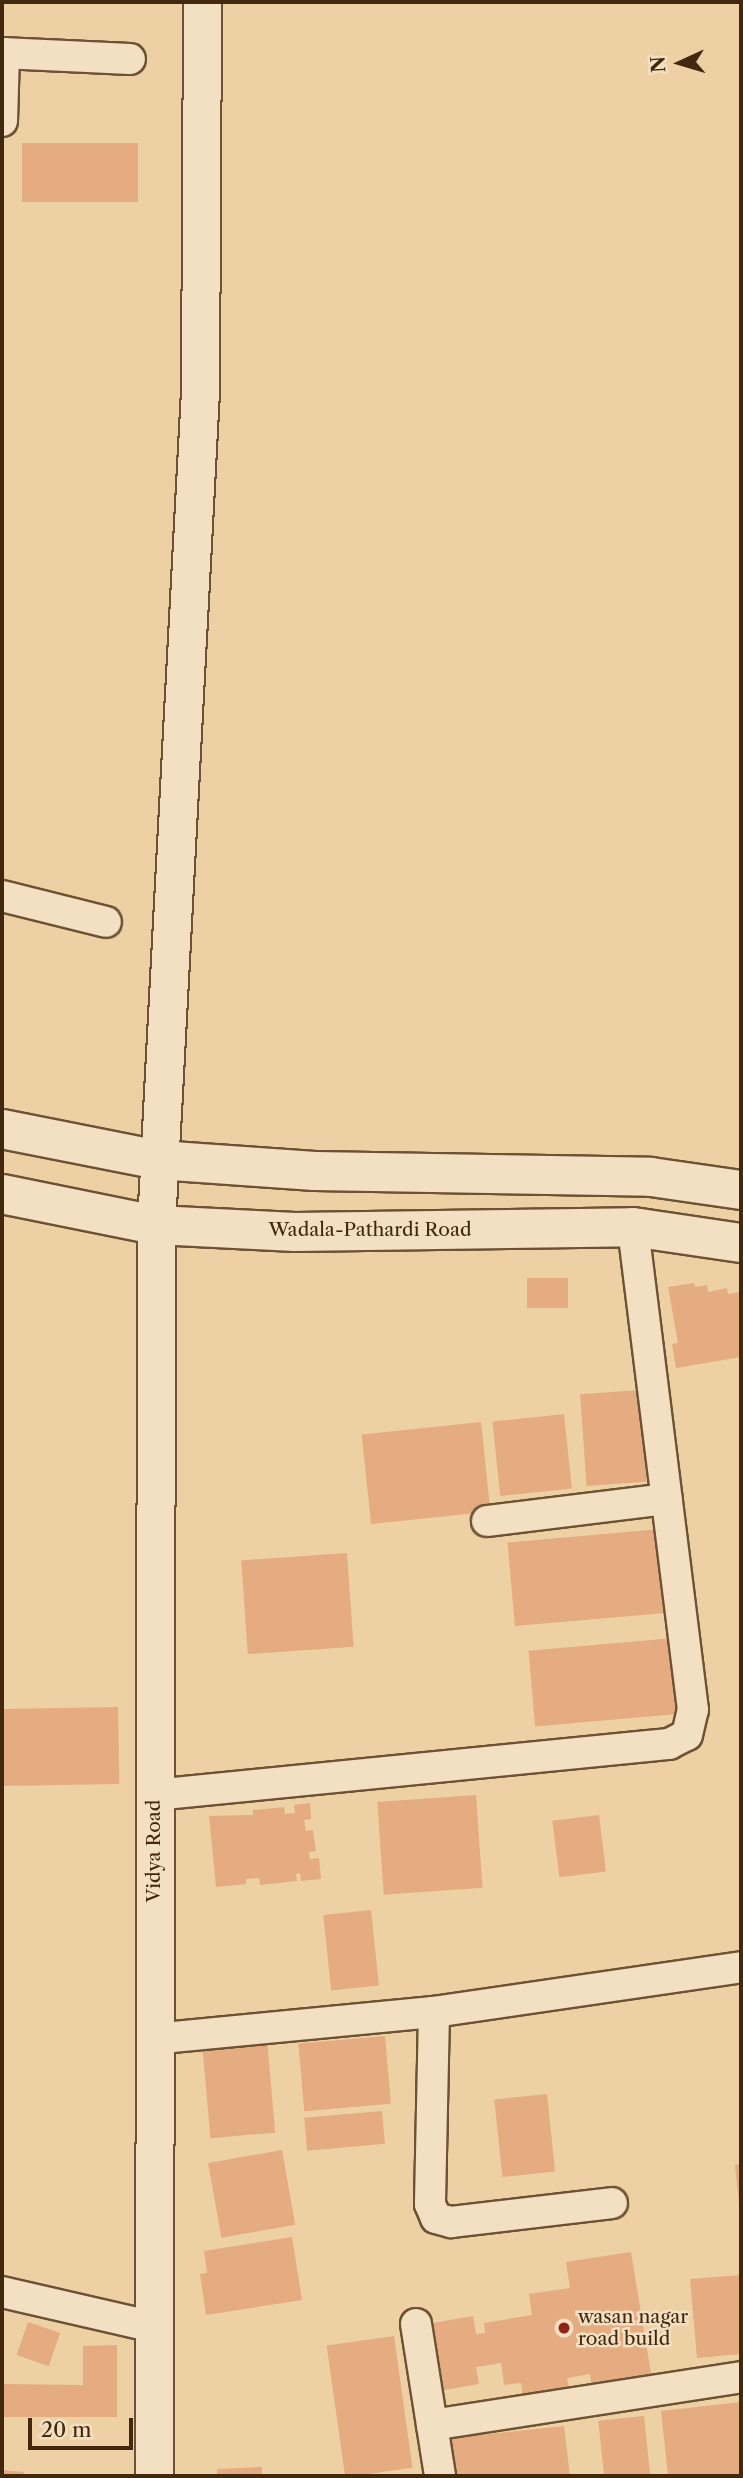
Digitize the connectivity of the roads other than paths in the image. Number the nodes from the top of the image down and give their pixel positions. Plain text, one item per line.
1 (202, 2) edge
2 (3, 53) edge
3 (130, 59) dead end
4 (2, 121) edge
5 (2, 896) edge
6 (106, 922) dead end
7 (2, 1129) edge
8 (158, 1160) junction
9 (741, 1189) edge
10 (2, 1194) edge
11 (156, 1225) junction
12 (633, 1227) junction
13 (741, 1243) edge
14 (667, 1499) junction
15 (487, 1521) dead end
16 (154, 1795) junction
17 (741, 1967) edge
18 (434, 2012) junction
19 (153, 2039) junction
20 (612, 2203) dead end
21 (2, 2292) edge
22 (416, 2325) dead end
23 (154, 2327) junction
24 (741, 2377) edge
25 (432, 2425) junction
26 (154, 2476) edge
27 (440, 2476) edge

1 - 8 street, Vidya Road
2 - 3 street
2 - 4 street
5 - 6 street
7 - 8 main road
8 - 9 main road
8 - 11 street, Vidya Road
10 - 11 main road, Wadala-Pathardi Road
11 - 12 main road, Wadala-Pathardi Road
11 - 16 street, Vidya Road
12 - 13 main road, Wadala-Pathardi Road
12 - 14 street
14 - 15 street
14 - 16 street
16 - 19 street, Vidya Road
17 - 18 street
18 - 19 street
18 - 20 street
19 - 23 street, Vidya Road
21 - 23 street
22 - 25 street
23 - 26 street, Vidya Road
24 - 25 street
25 - 27 street

